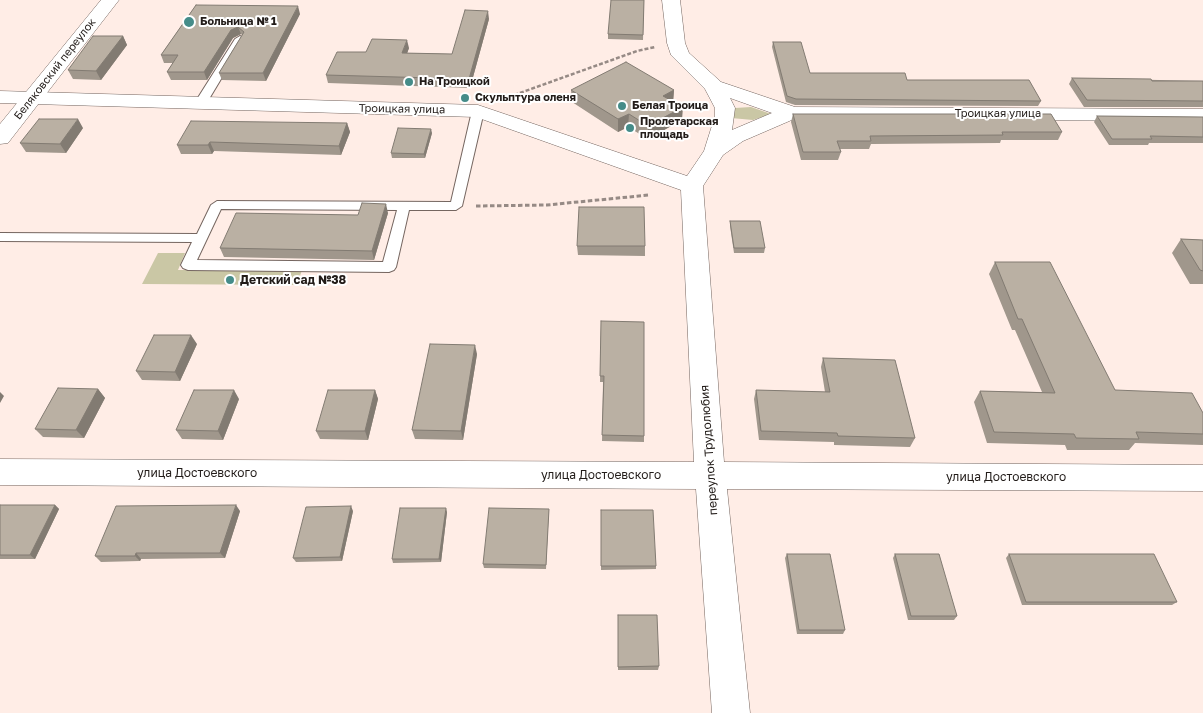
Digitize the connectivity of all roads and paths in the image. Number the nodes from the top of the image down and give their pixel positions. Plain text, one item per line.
1 (110, 0) edge
2 (671, 0) edge
3 (240, 39) edge
4 (676, 43) junction
5 (714, 86) junction
6 (0, 97) edge
7 (32, 98) junction
8 (200, 104) junction
9 (478, 111) junction
10 (794, 113) junction
11 (1203, 115) edge
12 (0, 138) edge
13 (716, 150) junction
14 (692, 186) junction
15 (404, 206) junction
16 (456, 206) junction
17 (0, 237) edge
18 (201, 238) junction
19 (0, 472) edge
20 (710, 476) junction
21 (1203, 478) edge
22 (731, 713) edge

1 - 7 street, Беляковский переулок
2 - 4 street
3 - 8 lane
4 - 5 street
4 - 9 path
5 - 10 street, Троицкая улица
5 - 13 street
6 - 7 street, Троицкая улица
7 - 8 street, Троицкая улица
7 - 12 street, Беляковский переулок
8 - 9 street, Троицкая улица
9 - 14 street, Троицкая улица
9 - 16 lane
10 - 11 street, Троицкая улица
10 - 13 street, Троицкая улица
13 - 14 street, Троицкая улица
14 - 16 path
14 - 20 street, переулок Трудолюбия
15 - 16 lane
15 - 18 lane
15 - 18 lane
17 - 18 lane
19 - 20 street, улица Достоевского
20 - 21 street, улица Достоевского
20 - 22 street, переулок Трудолюбия

